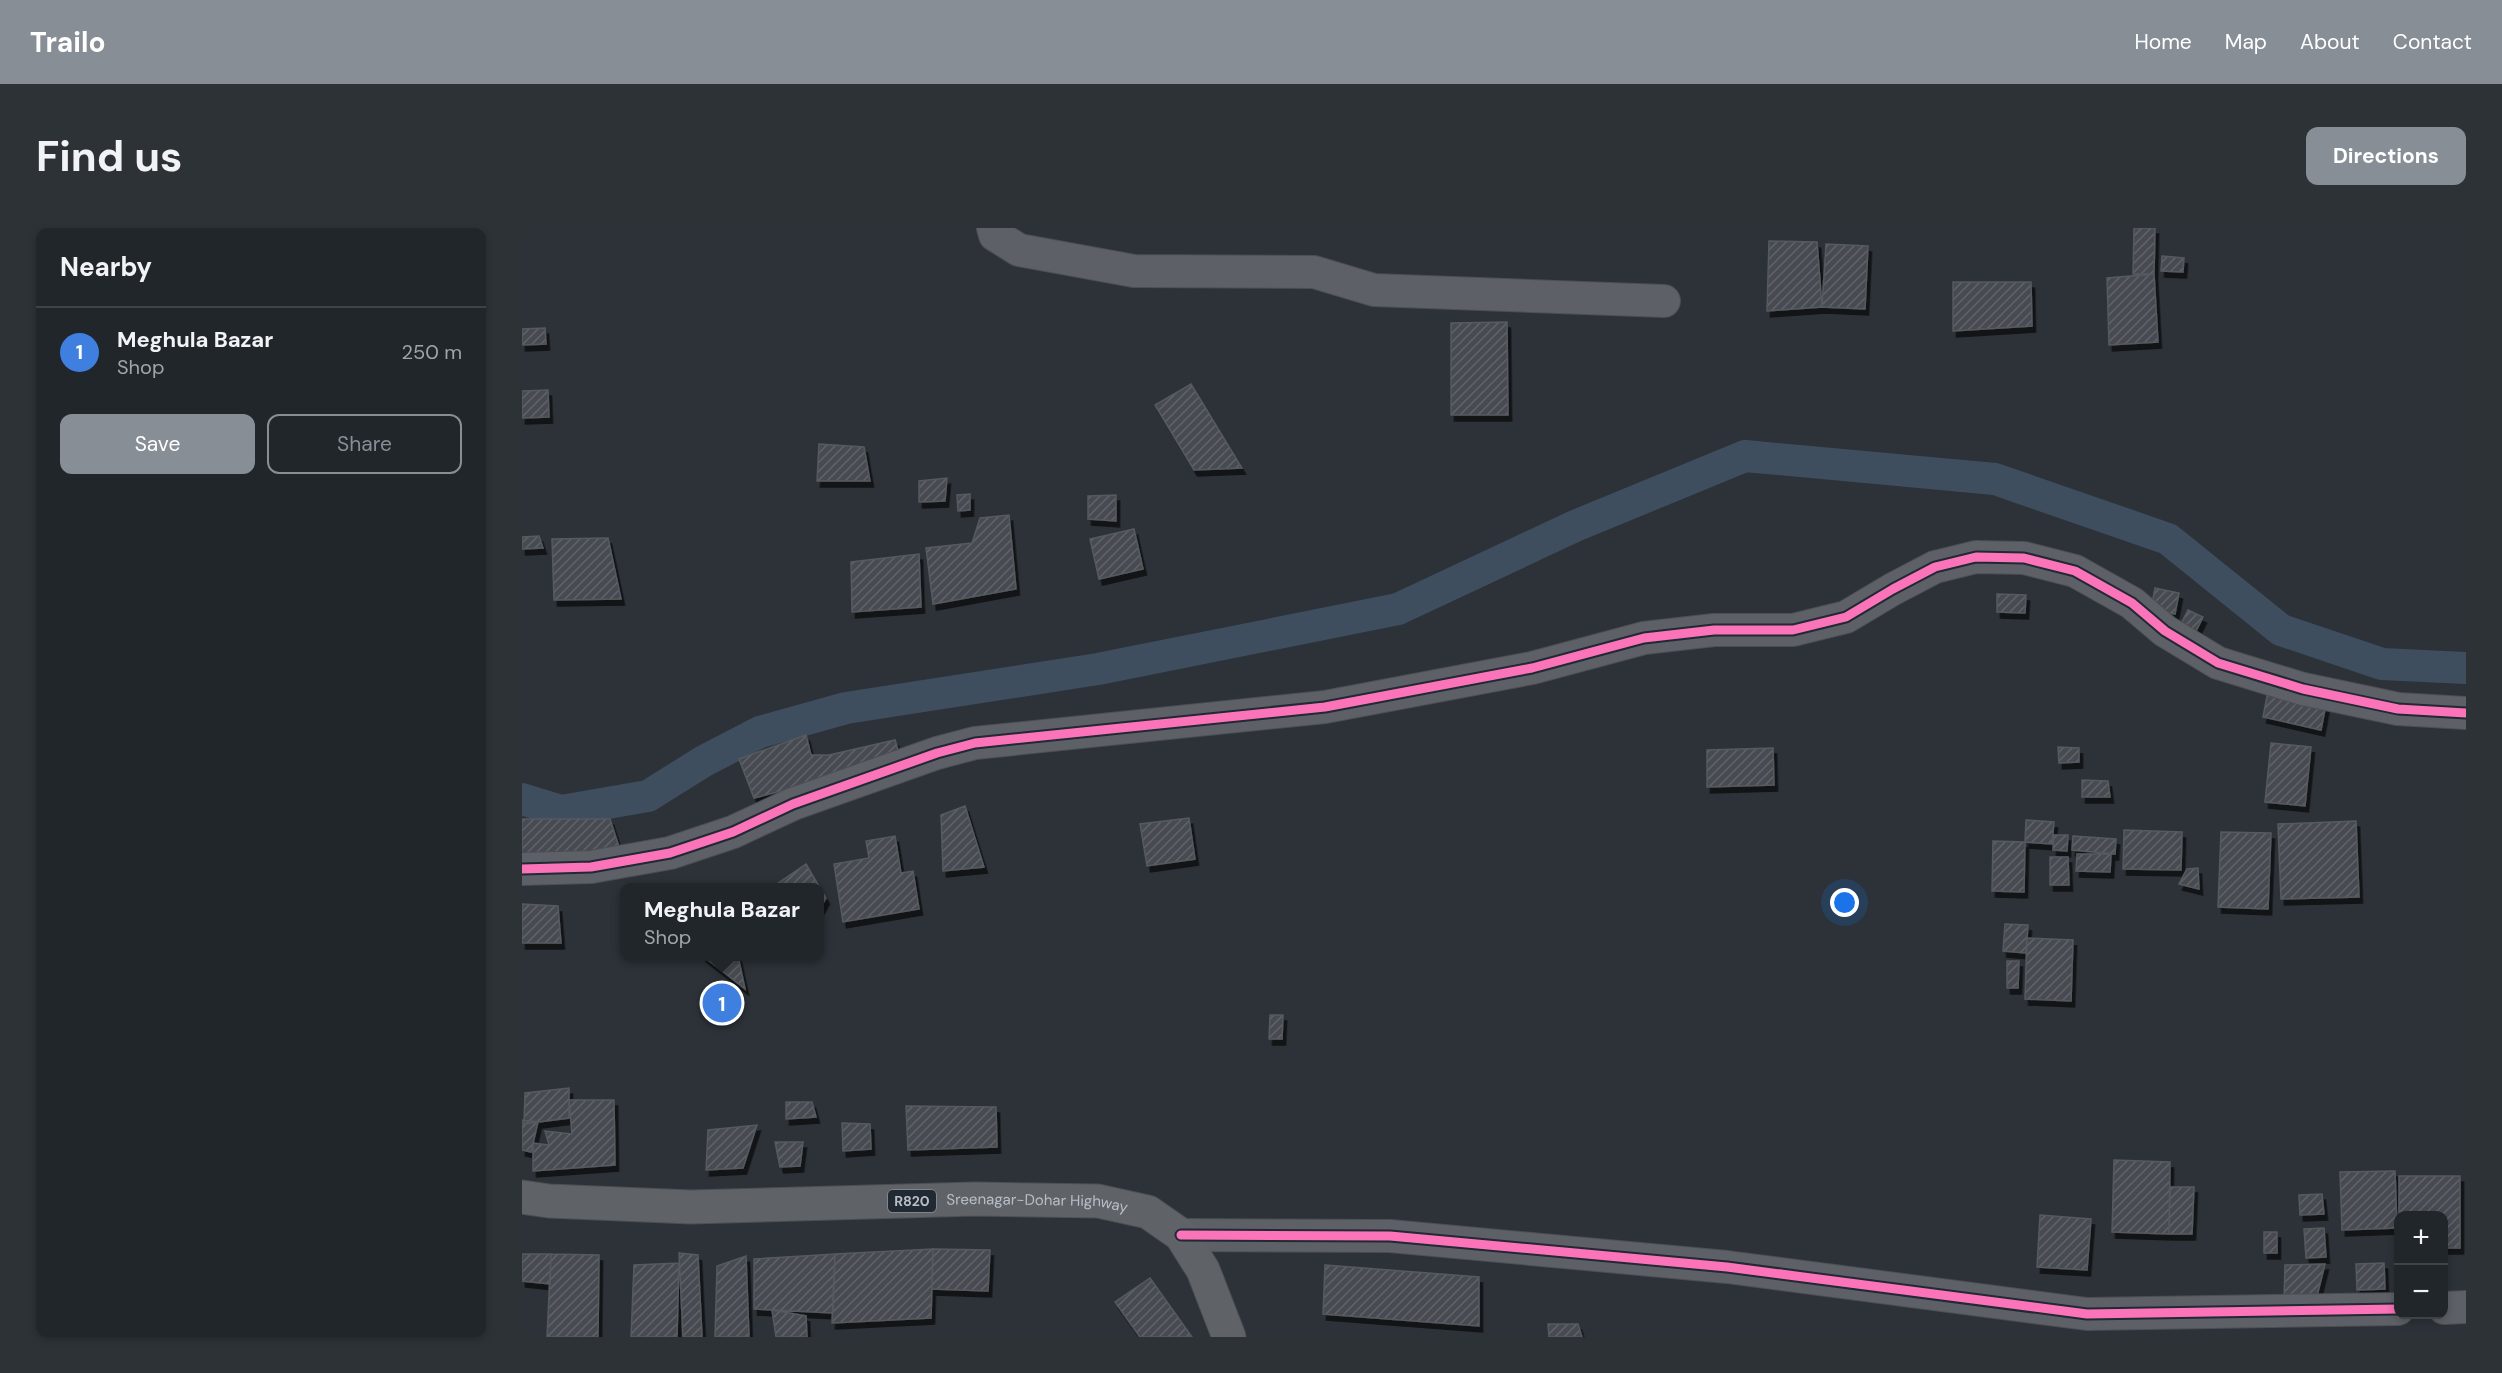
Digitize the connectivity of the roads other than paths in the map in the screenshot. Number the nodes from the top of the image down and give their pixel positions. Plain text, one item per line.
1 (993, 228) edge
2 (1664, 301) dead end
3 (2466, 713) edge
4 (522, 869) edge
5 (522, 1197) edge
6 (1181, 1235) junction
7 (2466, 1307) edge
8 (2448, 1308) edge
9 (2394, 1309) edge
10 (1229, 1337) edge

1 - 2 street
3 - 4 street
5 - 6 main road, Sreenagar-Dohar Highway / R820
6 - 9 street
6 - 10 main road, Sreenagar-Dohar Highway / R820
7 - 8 street

